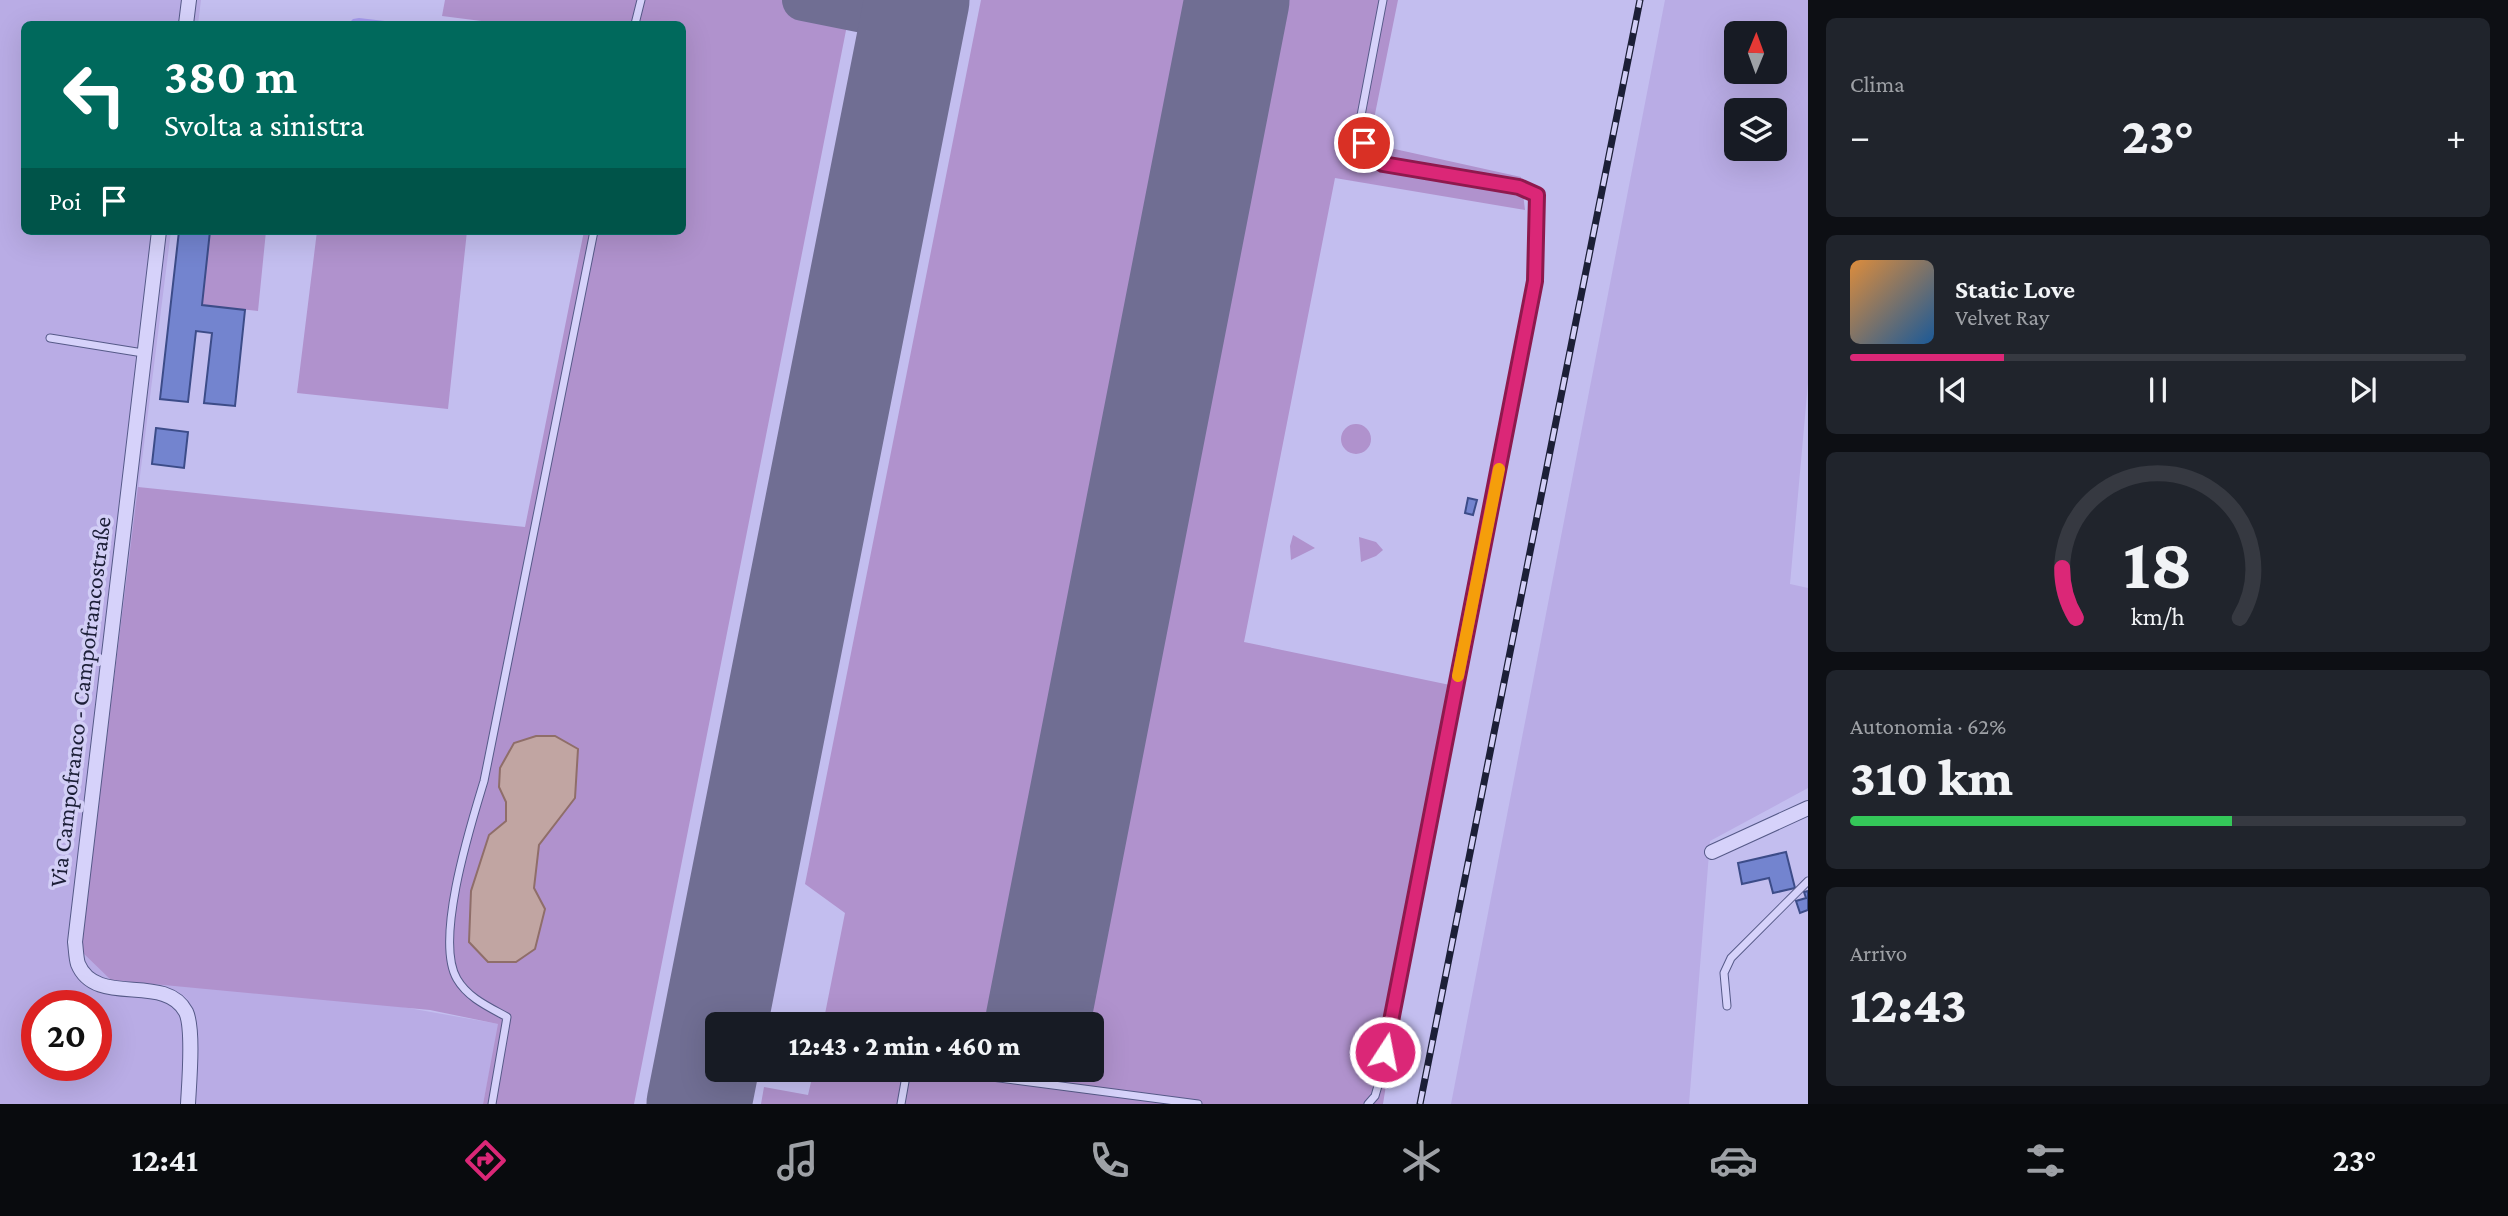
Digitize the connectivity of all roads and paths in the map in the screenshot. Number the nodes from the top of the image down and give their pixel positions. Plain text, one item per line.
1 (189, 0) edge
2 (641, 0) edge
3 (1383, 0) edge
4 (186, 21) edge
5 (636, 21) edge
6 (158, 235) edge
7 (593, 235) edge
8 (50, 338) dead end
9 (143, 353) junction
10 (1808, 808) edge
11 (1712, 852) dead end
12 (1808, 881) edge
13 (1727, 1006) dead end
14 (905, 1082) edge
15 (1030, 1082) edge
16 (188, 1104) edge
17 (492, 1104) edge
18 (901, 1104) edge
19 (1198, 1104) edge
20 (1368, 1104) edge

1 - 4 street
2 - 5 lane
3 - 20 lane
6 - 9 street, Via Campofranco - Campofrancostraße
7 - 17 lane
8 - 9 lane
9 - 16 street, Via Campofranco - Campofrancostraße
10 - 11 street
12 - 13 lane
14 - 18 lane
15 - 19 lane

